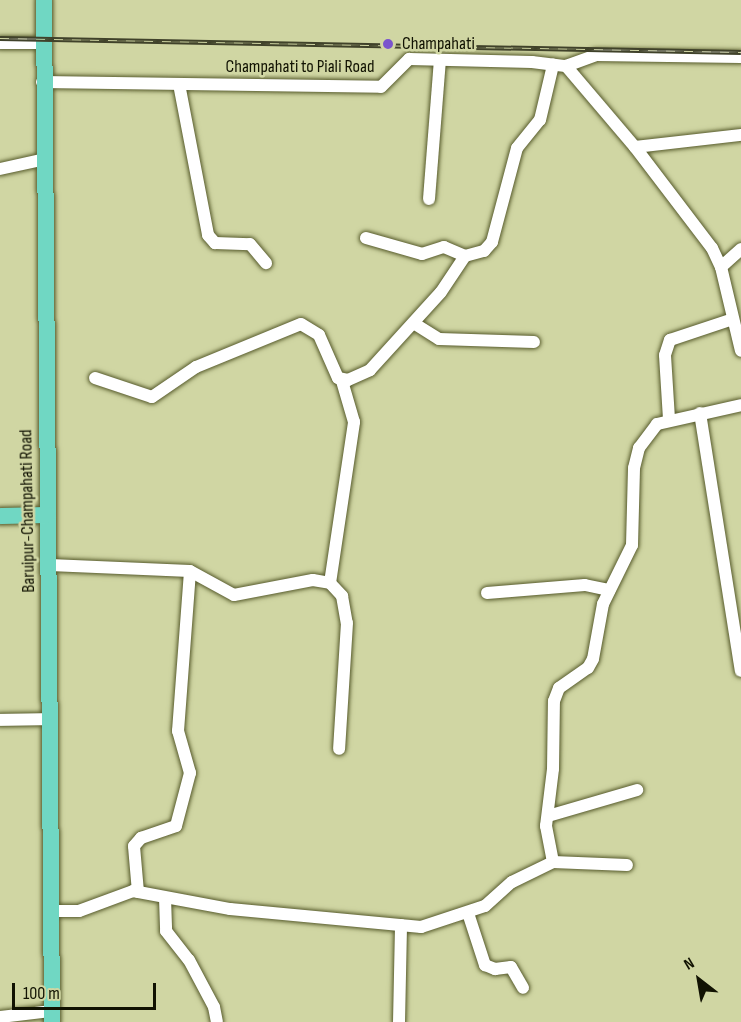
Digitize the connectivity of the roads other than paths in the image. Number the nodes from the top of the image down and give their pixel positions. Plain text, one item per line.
1 (44, 0) edge
2 (0, 43) edge
3 (44, 43) junction
4 (741, 57) edge
5 (440, 60) junction
6 (560, 65) junction
7 (42, 82) junction
8 (179, 84) junction
9 (741, 135) edge
10 (635, 147) junction
11 (45, 159) junction
12 (0, 169) edge
13 (429, 199) dead end
14 (366, 238) dead end
15 (741, 249) edge
16 (465, 256) junction
17 (266, 263) dead end
18 (721, 267) junction
19 (733, 318) junction
20 (415, 324) junction
21 (534, 342) dead end
22 (741, 351) edge
23 (95, 378) dead end
24 (342, 381) junction
25 (741, 405) edge
26 (700, 413) junction
27 (669, 419) junction
28 (48, 515) junction
29 (0, 516) edge
30 (50, 565) junction
31 (190, 571) junction
32 (330, 583) junction
33 (609, 590) junction
34 (487, 593) dead end
35 (741, 671) edge
36 (50, 719) junction
37 (0, 720) edge
38 (339, 749) dead end
39 (637, 790) dead end
40 (548, 816) junction
41 (553, 862) junction
42 (627, 866) dead end
43 (138, 892) junction
44 (165, 898) junction
45 (51, 911) junction
46 (468, 913) junction
47 (401, 925) junction
48 (523, 988) dead end
49 (0, 1017) edge
50 (52, 1017) edge
51 (217, 1022) edge
52 (399, 1022) edge

1 - 3 main road, Baruipur-Champahati Road
2 - 3 street
3 - 7 main road, Baruipur-Champahati Road
4 - 6 street
5 - 6 street, Champahati to Piali Road
5 - 8 street, Champahati to Piali Road
5 - 13 street
6 - 10 street
6 - 16 street
7 - 8 street, Champahati to Piali Road
7 - 11 main road, Baruipur-Champahati Road
8 - 17 street
9 - 10 street
10 - 18 street
11 - 12 street
11 - 28 main road, Baruipur-Champahati Road
14 - 16 street
15 - 18 street
16 - 20 street
18 - 19 street
19 - 22 street
19 - 27 street
20 - 21 street
20 - 24 street
23 - 24 street
24 - 32 street
25 - 26 street
26 - 27 street
26 - 35 street
27 - 33 street
28 - 29 main road
28 - 30 main road, Baruipur-Champahati Road
30 - 31 street
30 - 36 main road, Baruipur-Champahati Road
31 - 32 street
31 - 43 street
32 - 38 street
33 - 34 street
33 - 40 street
36 - 37 street
36 - 45 main road, Baruipur-Champahati Road
39 - 40 street
40 - 41 street
41 - 42 street
41 - 46 street
43 - 44 street
43 - 45 street
44 - 47 street
44 - 51 street
45 - 50 main road, Baruipur-Champahati Road
46 - 47 street
46 - 48 street
47 - 52 street
49 - 50 street

